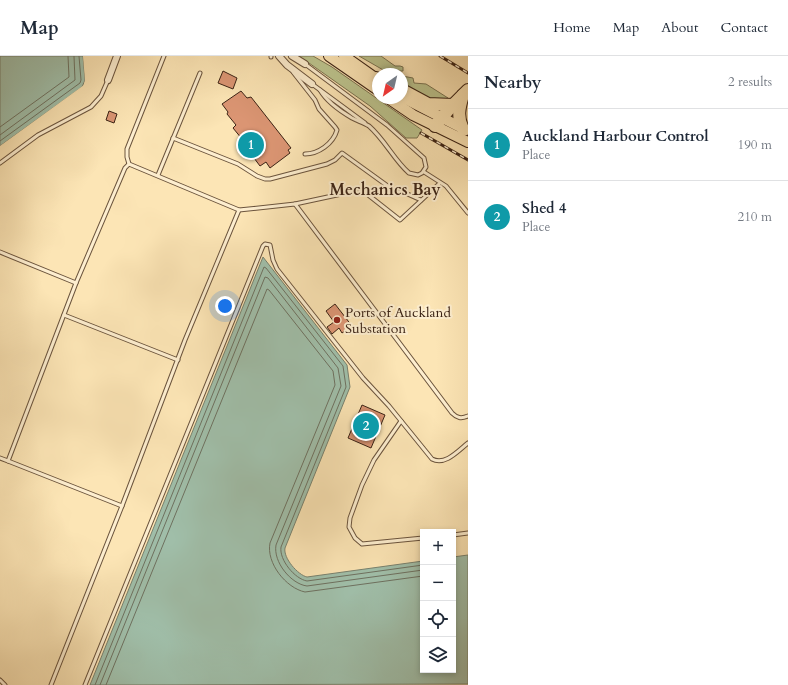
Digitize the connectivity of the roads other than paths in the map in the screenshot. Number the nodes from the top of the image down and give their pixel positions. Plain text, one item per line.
1 (116, 56) edge
2 (164, 56) edge
3 (279, 56) edge
4 (292, 56) edge
5 (329, 56) edge
6 (344, 56) edge
7 (305, 64) joint
8 (287, 65) junction
9 (200, 73) dead end
10 (372, 78) edge
11 (372, 79) edge
12 (108, 80) joint
13 (312, 84) joint
14 (408, 93) edge
15 (408, 100) edge
16 (460, 100) edge
17 (397, 104) edge
18 (438, 122) junction
19 (466, 130) edge
20 (173, 138) junction
21 (468, 142) edge
22 (305, 154) dead end
23 (0, 163) edge
24 (129, 164) junction
25 (424, 172) junction
26 (158, 175) junction
27 (440, 183) junction
28 (421, 200) junction
29 (295, 204) junction
30 (239, 210) junction
31 (468, 213) edge
32 (0, 252) edge
33 (76, 283) junction
34 (64, 315) junction
35 (178, 360) junction
36 (468, 416) edge
37 (401, 421) junction
38 (468, 443) edge
39 (0, 458) edge
40 (8, 461) junction
41 (122, 506) junction
42 (468, 533) edge
43 (456, 534) edge
44 (420, 538) edge
45 (0, 680) edge
46 (5, 685) edge
47 (51, 685) edge
48 (85, 685) edge

1 - 12 street
2 - 24 lane
3 - 8 street
4 - 7 street
5 - 11 main road
6 - 10 main road
7 - 25 lane
8 - 13 street
8 - 22 lane
9 - 20 lane
12 - 23 lane
13 - 25 lane
14 - 16 highway
15 - 18 main road
16 - 18 highway
16 - 19 highway
17 - 18 main road
18 - 19 main road
18 - 21 main road
20 - 26 lane
20 - 28 lane
24 - 26 lane
24 - 33 lane
25 - 27 lane
26 - 30 lane
27 - 28 lane
27 - 31 lane
28 - 29 lane
29 - 30 lane
29 - 36 lane
30 - 35 lane
32 - 33 lane
33 - 34 lane
34 - 35 lane
34 - 40 lane
35 - 41 lane
37 - 38 lane
37 - 44 lane
37 - 48 lane
39 - 40 lane
40 - 41 lane
41 - 47 lane
42 - 43 lane
45 - 46 lane

